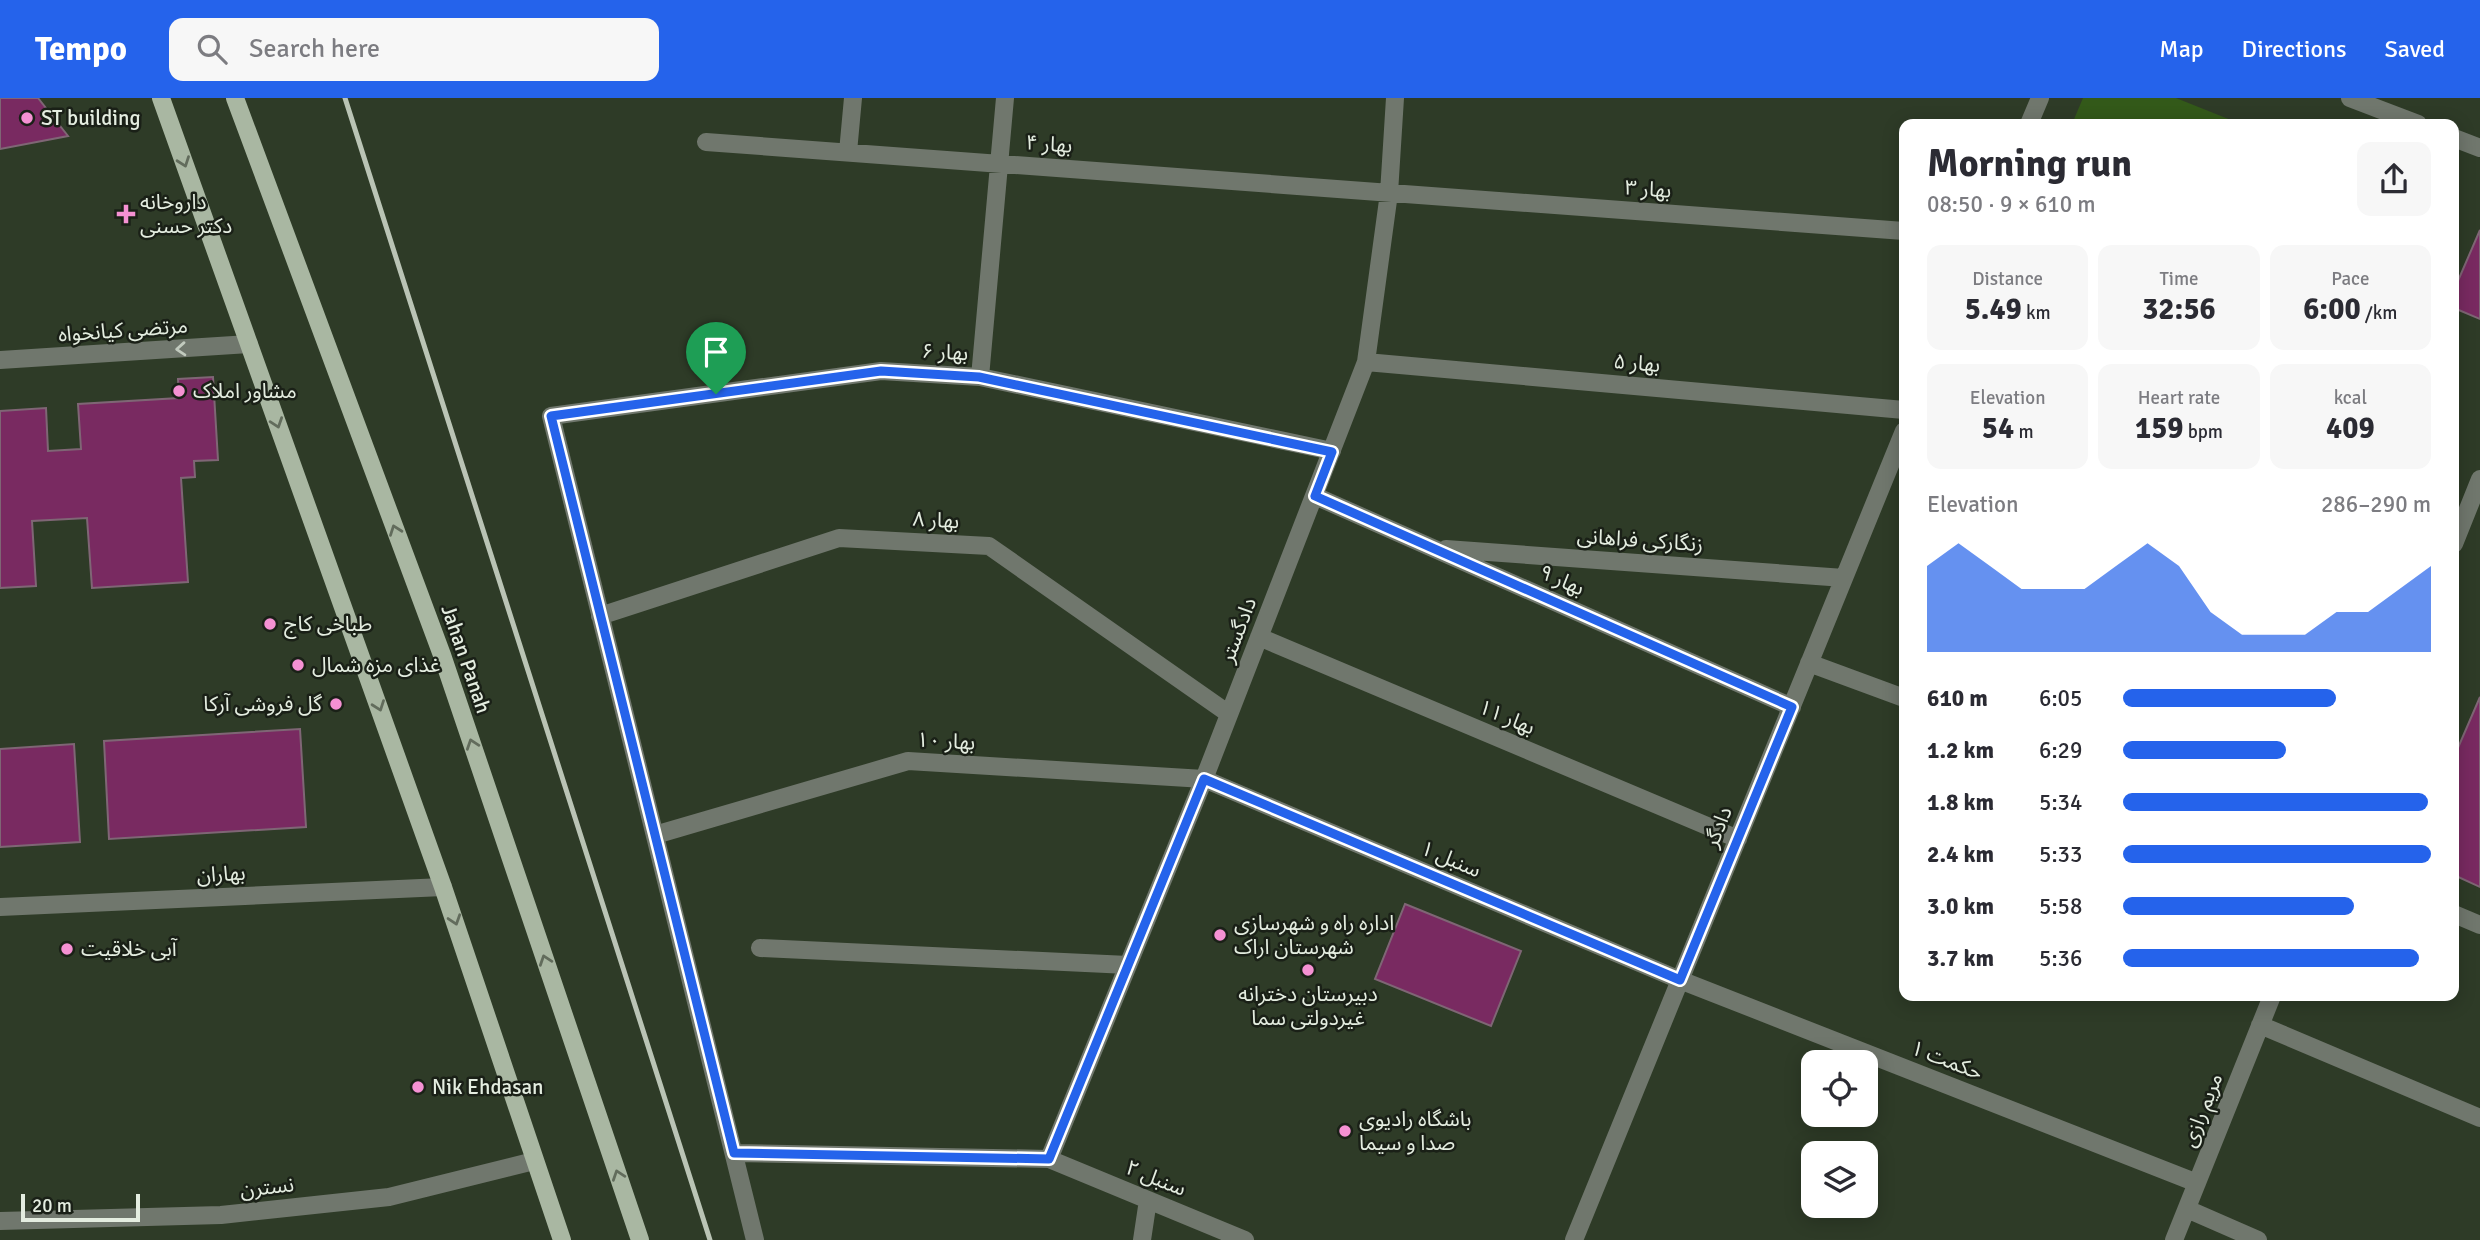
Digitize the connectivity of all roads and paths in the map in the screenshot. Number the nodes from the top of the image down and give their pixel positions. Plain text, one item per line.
1 (161, 98) edge
2 (235, 98) edge
3 (853, 98) edge
4 (1005, 98) edge
5 (1395, 98) edge
6 (2040, 98) edge
7 (2350, 98) edge
8 (2031, 119) edge
9 (2405, 119) edge
10 (2459, 140) edge
11 (706, 142) dead end
12 (2480, 148) edge
13 (848, 152) junction
14 (999, 163) junction
15 (1389, 192) junction
16 (1899, 231) edge
17 (249, 344) junction
18 (0, 360) edge
19 (1366, 362) junction
20 (979, 377) junction
21 (1899, 410) edge
22 (1899, 443) edge
23 (1332, 452) junction
24 (2480, 479) edge
25 (1315, 496) junction
26 (2459, 532) edge
27 (1432, 547) junction
28 (1844, 578) junction
29 (600, 616) junction
30 (1259, 637) junction
31 (1809, 663) junction
32 (1899, 696) edge
33 (1792, 707) junction
34 (1229, 714) junction
35 (1204, 779) junction
36 (655, 835) junction
37 (1738, 839) junction
38 (443, 887) junction
39 (0, 907) edge
40 (2459, 916) edge
41 (2480, 925) edge
42 (760, 948) dead end
43 (1128, 965) junction
44 (1680, 980) junction
45 (2270, 1001) edge
46 (2260, 1025) junction
47 (2480, 1118) edge
48 (734, 1153) junction
49 (1049, 1159) junction
50 (534, 1161) junction
51 (2197, 1183) junction
52 (1148, 1200) junction
53 (2187, 1209) junction
54 (0, 1221) edge
55 (562, 1240) edge
56 (639, 1240) edge
57 (755, 1240) edge
58 (1142, 1240) edge
59 (1245, 1240) edge
60 (1574, 1240) edge
61 (2174, 1240) edge
62 (2258, 1240) edge

1 -> 17 main road
56 -> 2 main road, Jahan Panah
3 - 13 street
4 - 14 street
5 - 15 street, دادگستر
6 - 8 street
7 - 9 street
10 - 12 street
11 - 13 street, بهار ۴
13 - 14 street, بهار ۴
14 - 15 street, بهار ۴
14 - 20 street
15 - 16 street, بهار ۳
15 - 19 street, دادگستر
17 -> 18 street, مرتضی کیانخواه
17 -> 38 main road
19 - 21 street, بهار ۵
19 - 23 street, دادگستر
20 - 23 street, بهار ۶
20 - 29 street, بهار ۶
22 - 28 street, دادگر
23 - 25 street, دادگستر
24 - 26 street
25 - 27 street, بهار ۹
25 - 30 street, دادگستر
27 - 28 street, زنگارکی فراهانی
27 - 33 street, بهار ۹
28 - 31 street, دادگر
29 - 34 street, بهار ۸
29 - 36 street
30 - 34 street, دادگستر
30 - 37 street, بهار ۱۱
31 - 32 street
31 - 33 street, دادگر
33 - 37 street, دادگر
34 - 35 street, دادگستر
35 - 36 street, بهار ۱۰
35 - 43 street, دادگستر
35 - 44 street, سنبل ۱
36 - 48 street
37 - 44 street, دادگر
38 - 39 street, بهاران
38 -> 50 main road
40 - 41 street
42 - 43 street
43 - 49 street, دادگستر
44 - 51 street, حکمت ۱
44 - 60 street, دادگر
45 - 46 street, مریم رازی
46 - 47 street
46 - 51 street, مریم رازی
48 - 49 street
48 - 57 street
49 - 52 street, سنبل ۲
50 - 54 street, نسترن
50 - 55 main road
51 - 53 street, مریم رازی
52 - 58 street
52 - 59 street, سنبل ۲
53 - 61 street, مریم رازی
53 - 62 street

